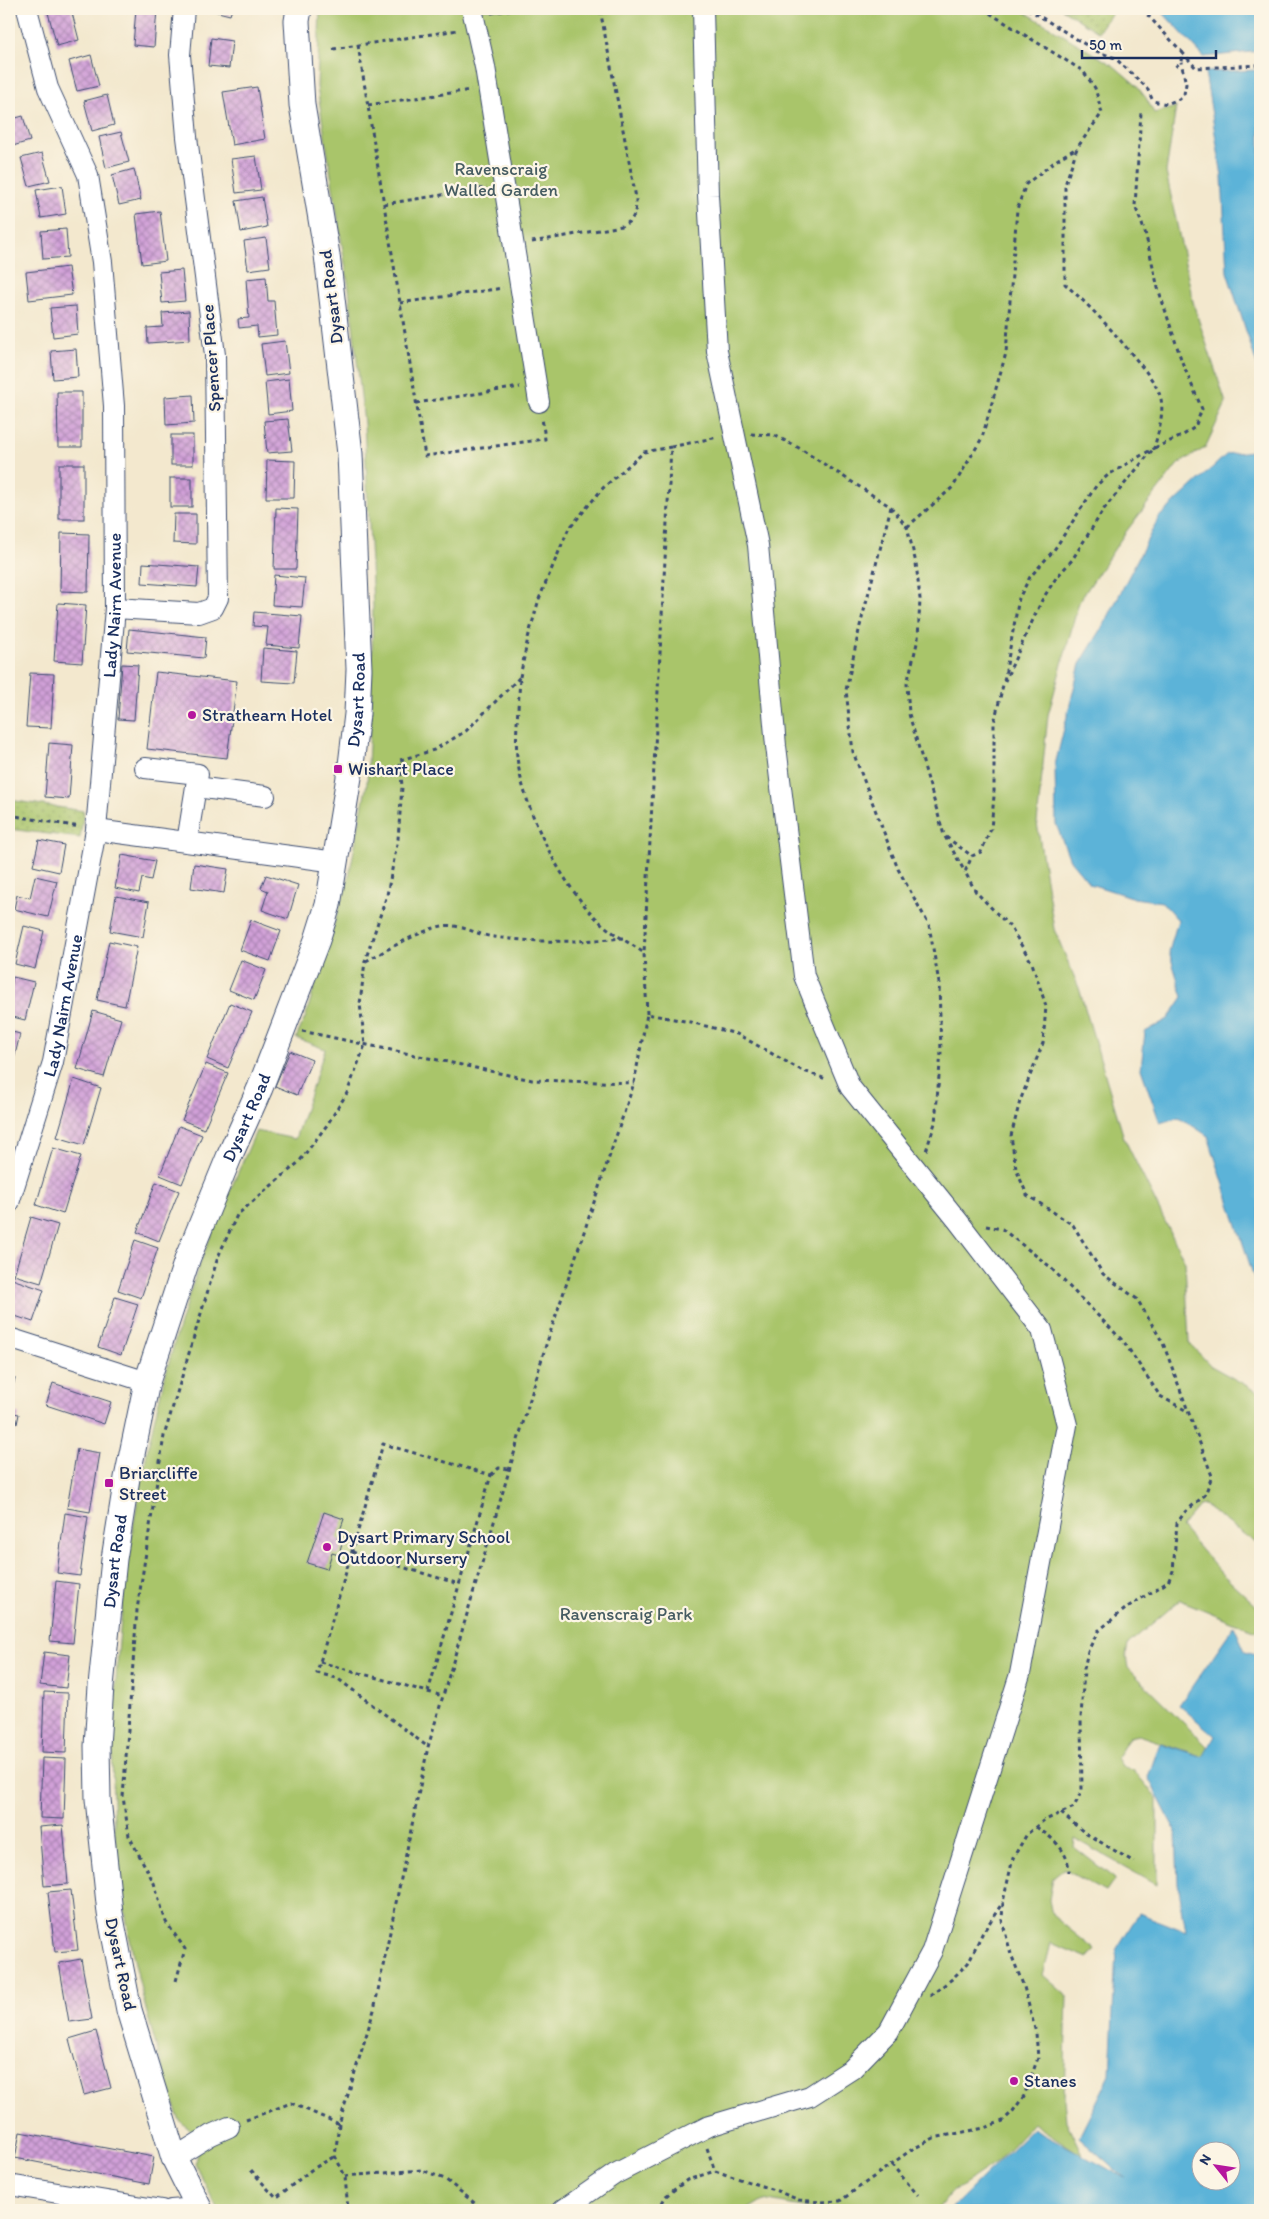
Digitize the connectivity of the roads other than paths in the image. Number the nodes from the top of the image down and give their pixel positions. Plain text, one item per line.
1 (27, 9) edge
2 (184, 9) edge
3 (299, 9) edge
4 (703, 9) edge
5 (474, 18) edge
6 (538, 393) road end
7 (116, 608) junction
8 (145, 768) dead end
9 (196, 787) junction
10 (265, 796) dead end
11 (96, 830) junction
12 (187, 842) junction
13 (336, 862) junction
14 (9, 1203) edge
15 (9, 1338) edge
16 (147, 1382) junction
17 (229, 2127) road end
18 (174, 2158) junction
19 (9, 2185) edge
20 (199, 2207) edge
21 (126, 2208) edge
22 (162, 2210) edge
23 (171, 2210) edge
24 (563, 2210) edge

1 - 7 street, Lady Nairn Avenue
2 - 7 street, Spencer Place
3 - 13 main road, Dysart Road
4 - 24 street
5 - 6 street
7 - 11 street, Lady Nairn Avenue
8 - 9 street
9 - 10 street
9 - 12 street
11 - 12 street
11 - 14 street, Lady Nairn Avenue
12 - 13 street
13 - 16 main road, Dysart Road
15 - 16 street
16 - 18 main road, Dysart Road
17 - 18 street
18 - 20 main road, Dysart Road
19 - 21 street
20 - 23 street
21 - 22 street

